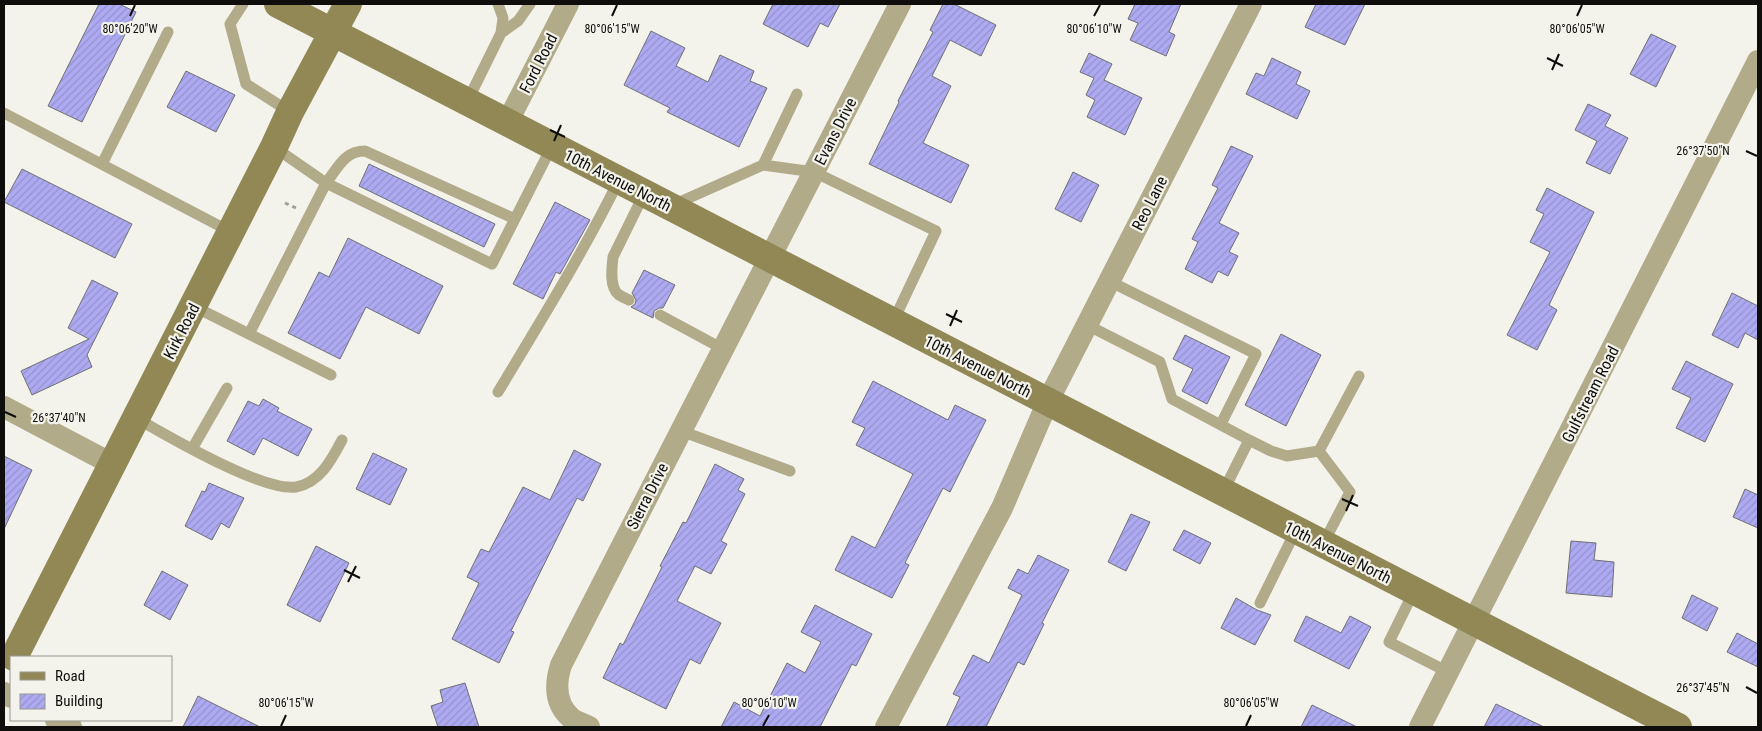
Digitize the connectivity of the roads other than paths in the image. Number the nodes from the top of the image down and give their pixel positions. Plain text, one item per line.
1 (243, 4) edge
2 (278, 4) edge
3 (348, 4) edge
4 (498, 4) edge
5 (530, 4) edge
6 (566, 4) edge
7 (900, 4) edge
8 (1251, 4) edge
9 (168, 32) dead end
10 (333, 32) junction
11 (501, 33) junction
12 (1758, 61) edge
13 (797, 94) dead end
14 (467, 102) junction
15 (290, 112) junction
16 (4, 113) edge
17 (507, 123) junction
18 (552, 146) junction
19 (274, 147) junction
20 (102, 164) junction
21 (763, 165) junction
22 (814, 172) junction
23 (619, 180) junction
24 (326, 183) junction
25 (644, 194) junction
26 (669, 206) junction
27 (514, 219) junction
28 (231, 232) junction
29 (769, 258) junction
30 (1110, 281) junction
31 (628, 300) dead end
32 (193, 306) junction
33 (660, 316) dead end
34 (893, 322) junction
35 (1087, 325) junction
36 (249, 334) junction
37 (723, 348) junction
38 (331, 375) dead end
39 (1359, 376) dead end
40 (227, 388) dead end
41 (498, 392) dead end
42 (1048, 401) junction
43 (4, 407) edge
44 (136, 418) junction
45 (1220, 424) junction
46 (681, 431) junction
47 (342, 440) dead end
48 (1250, 440) junction
49 (192, 449) junction
50 (1319, 451) junction
51 (112, 464) junction
52 (790, 472) dead end
53 (1223, 492) junction
54 (1296, 530) junction
55 (1323, 544) junction
56 (1414, 591) junction
57 (1260, 603) dead end
58 (1474, 622) junction
59 (15, 656) edge
60 (10, 664) edge
61 (1448, 672) junction
62 (4, 676) edge
63 (58, 721) edge
64 (71, 727) edge
65 (589, 727) edge
66 (886, 727) edge
67 (1420, 727) edge
68 (1678, 727) edge

1 - 15 lane
2 - 10 street, 10th Avenue North
3 - 10 street, Kirk Road
4 - 11 lane
5 - 11 lane
6 - 17 street, Ford Road
7 - 22 street, Evans Drive
8 - 30 street, Reo Lane
9 - 20 lane
10 - 14 street, 10th Avenue North
10 - 15 street, Kirk Road
11 - 14 lane
12 - 58 street, Gulfstream Road
13 - 21 lane
14 - 17 street, 10th Avenue North
15 - 19 street, Kirk Road
16 - 20 lane
17 - 18 street, 10th Avenue North
18 - 23 street, 10th Avenue North
18 - 27 lane
19 - 24 lane
19 - 28 street, Kirk Road
20 - 28 lane
21 - 22 lane
21 - 26 lane
22 - 29 street, Evans Drive
22 - 34 lane
23 - 25 street, 10th Avenue North
23 - 41 lane
24 - 27 lane
24 - 27 lane
24 - 36 lane
25 - 26 street, 10th Avenue North
25 - 31 lane
26 - 29 street, 10th Avenue North
28 - 32 street, Kirk Road
29 - 34 street, 10th Avenue North
29 - 37 street, Sierra Drive
30 - 35 street, Reo Lane
30 - 45 lane
32 - 36 lane
32 - 44 street, Kirk Road
33 - 37 lane
34 - 42 street, 10th Avenue North
35 - 42 street, Reo Lane
35 - 45 lane
36 - 38 lane
37 - 46 street, Sierra Drive
39 - 50 lane
40 - 49 lane
42 - 53 street, 10th Avenue North
42 - 66 street
43 - 51 street
44 - 49 lane
44 - 51 street, Kirk Road
45 - 48 lane
46 - 52 lane
46 - 65 street, Sierra Drive
47 - 49 lane
48 - 50 lane
48 - 53 lane
50 - 55 lane
51 - 59 street, Kirk Road
53 - 54 street, 10th Avenue North
54 - 55 street, 10th Avenue North
54 - 57 lane
55 - 56 street, 10th Avenue North
56 - 58 street, 10th Avenue North
56 - 61 lane
58 - 61 street, Gulfstream Road
58 - 68 street, 10th Avenue North
60 - 62 street
61 - 67 street, Gulfstream Road
63 - 64 street

